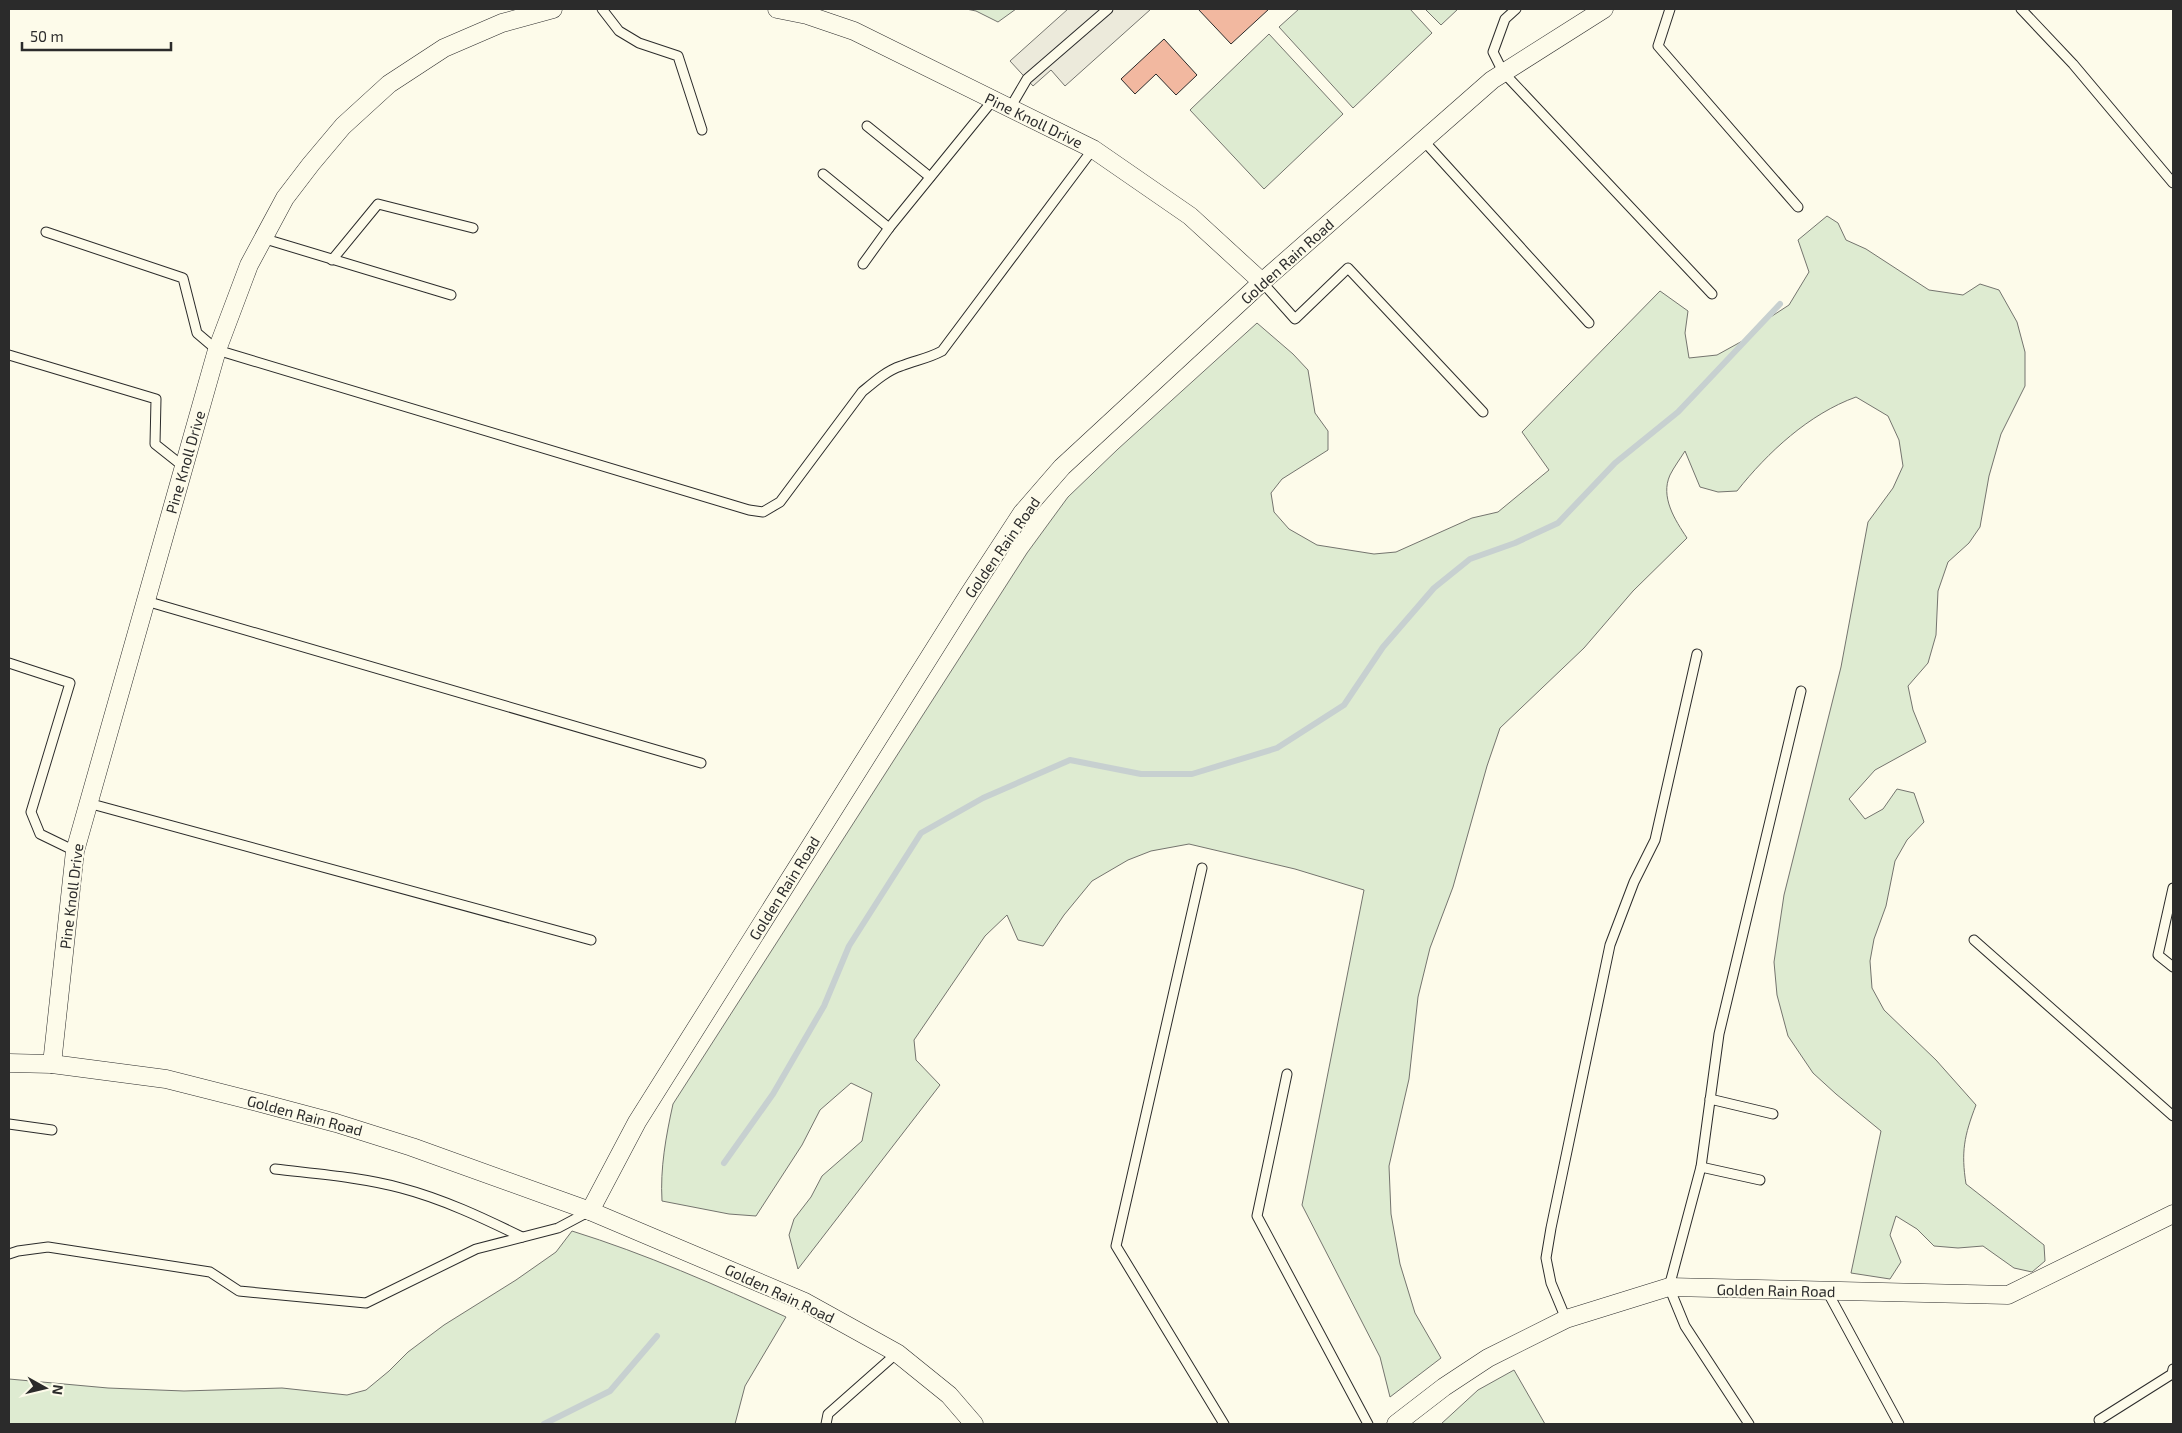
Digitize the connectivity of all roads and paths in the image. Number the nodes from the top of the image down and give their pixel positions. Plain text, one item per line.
1 (553, 9) edge
2 (602, 9) edge
3 (777, 9) edge
4 (1108, 9) edge
5 (1516, 9) edge
6 (1604, 9) edge
7 (1670, 9) edge
8 (2020, 9) edge
9 (1503, 72) junction
10 (994, 100) junction
11 (1010, 108) junction
12 (867, 126) dead end
13 (702, 130) dead end
14 (1423, 140) junction
15 (1093, 149) junction
16 (823, 174) dead end
17 (930, 177) junction
18 (2173, 182) edge
19 (1798, 207) dead end
20 (472, 228) dead end
21 (889, 228) junction
22 (46, 232) dead end
23 (262, 238) junction
24 (332, 260) junction
25 (863, 264) dead end
26 (1262, 282) junction
27 (1712, 294) dead end
28 (451, 295) dead end
29 (1589, 323) dead end
30 (217, 350) junction
31 (9, 355) edge
32 (1483, 412) dead end
33 (184, 467) junction
34 (146, 601) junction
35 (1697, 654) dead end
36 (9, 664) edge
37 (1801, 691) dead end
38 (701, 763) dead end
39 (88, 803) junction
40 (74, 851) junction
41 (1202, 868) dead end
42 (2173, 888) edge
43 (591, 940) dead end
44 (1974, 940) dead end
45 (2173, 967) edge
46 (9, 1063) edge
47 (52, 1064) junction
48 (1287, 1074) dead end
49 (1710, 1099) junction
50 (1772, 1114) dead end
51 (2173, 1116) edge
52 (9, 1124) edge
53 (52, 1130) dead end
54 (1701, 1167) junction
55 (275, 1169) dead end
56 (1760, 1180) dead end
57 (590, 1210) junction
58 (2173, 1214) edge
59 (522, 1237) junction
60 (9, 1254) edge
61 (1669, 1288) junction
62 (1827, 1291) junction
63 (1566, 1318) junction
64 (897, 1353) junction
65 (2173, 1369) edge
66 (2099, 1420) dead end
67 (826, 1424) edge
68 (974, 1424) edge
69 (1224, 1424) edge
70 (1368, 1424) edge
71 (1396, 1424) edge
72 (1749, 1424) edge
73 (1899, 1424) edge

1 - 23 street, Pine Knoll Drive
2 - 13 lane
3 - 10 street, Pine Knoll Drive
4 - 11 lane
5 - 9 lane
6 - 9 street, Golden Rain Road
7 - 19 lane
8 - 18 lane
9 - 14 street, Golden Rain Road
9 - 27 lane
10 - 11 street, Pine Knoll Drive
10 - 17 lane
11 - 15 street, Pine Knoll Drive
12 - 17 lane
14 - 26 street, Golden Rain Road
14 - 29 lane
15 - 26 street, Pine Knoll Drive
15 - 30 lane
16 - 21 lane
17 - 21 lane
20 - 24 lane
21 - 25 lane
22 - 30 lane
23 - 24 lane
23 - 30 street, Pine Knoll Drive
24 - 28 lane
26 - 32 lane
26 - 57 street, Golden Rain Road
30 - 33 street, Pine Knoll Drive
31 - 33 lane
33 - 34 street, Pine Knoll Drive
34 - 38 lane
34 - 39 street, Pine Knoll Drive
35 - 63 lane
36 - 40 lane
37 - 49 lane
39 - 40 street, Pine Knoll Drive
39 - 43 lane
40 - 47 street, Pine Knoll Drive
41 - 69 lane
42 - 45 lane
44 - 51 lane
46 - 47 street, Golden Rain Road
47 - 57 street, Golden Rain Road
48 - 70 lane
49 - 50 lane
49 - 54 lane
52 - 53 lane
54 - 56 lane
54 - 61 lane
55 - 59 lane
57 - 59 lane
57 - 64 street, Golden Rain Road
58 - 62 street, Golden Rain Road
59 - 60 lane
61 - 62 street, Golden Rain Road
61 - 63 street, Golden Rain Road
61 - 72 lane
62 - 73 lane
63 - 71 street, Golden Rain Road
64 - 67 lane
64 - 68 street, Golden Rain Road
65 - 66 lane

